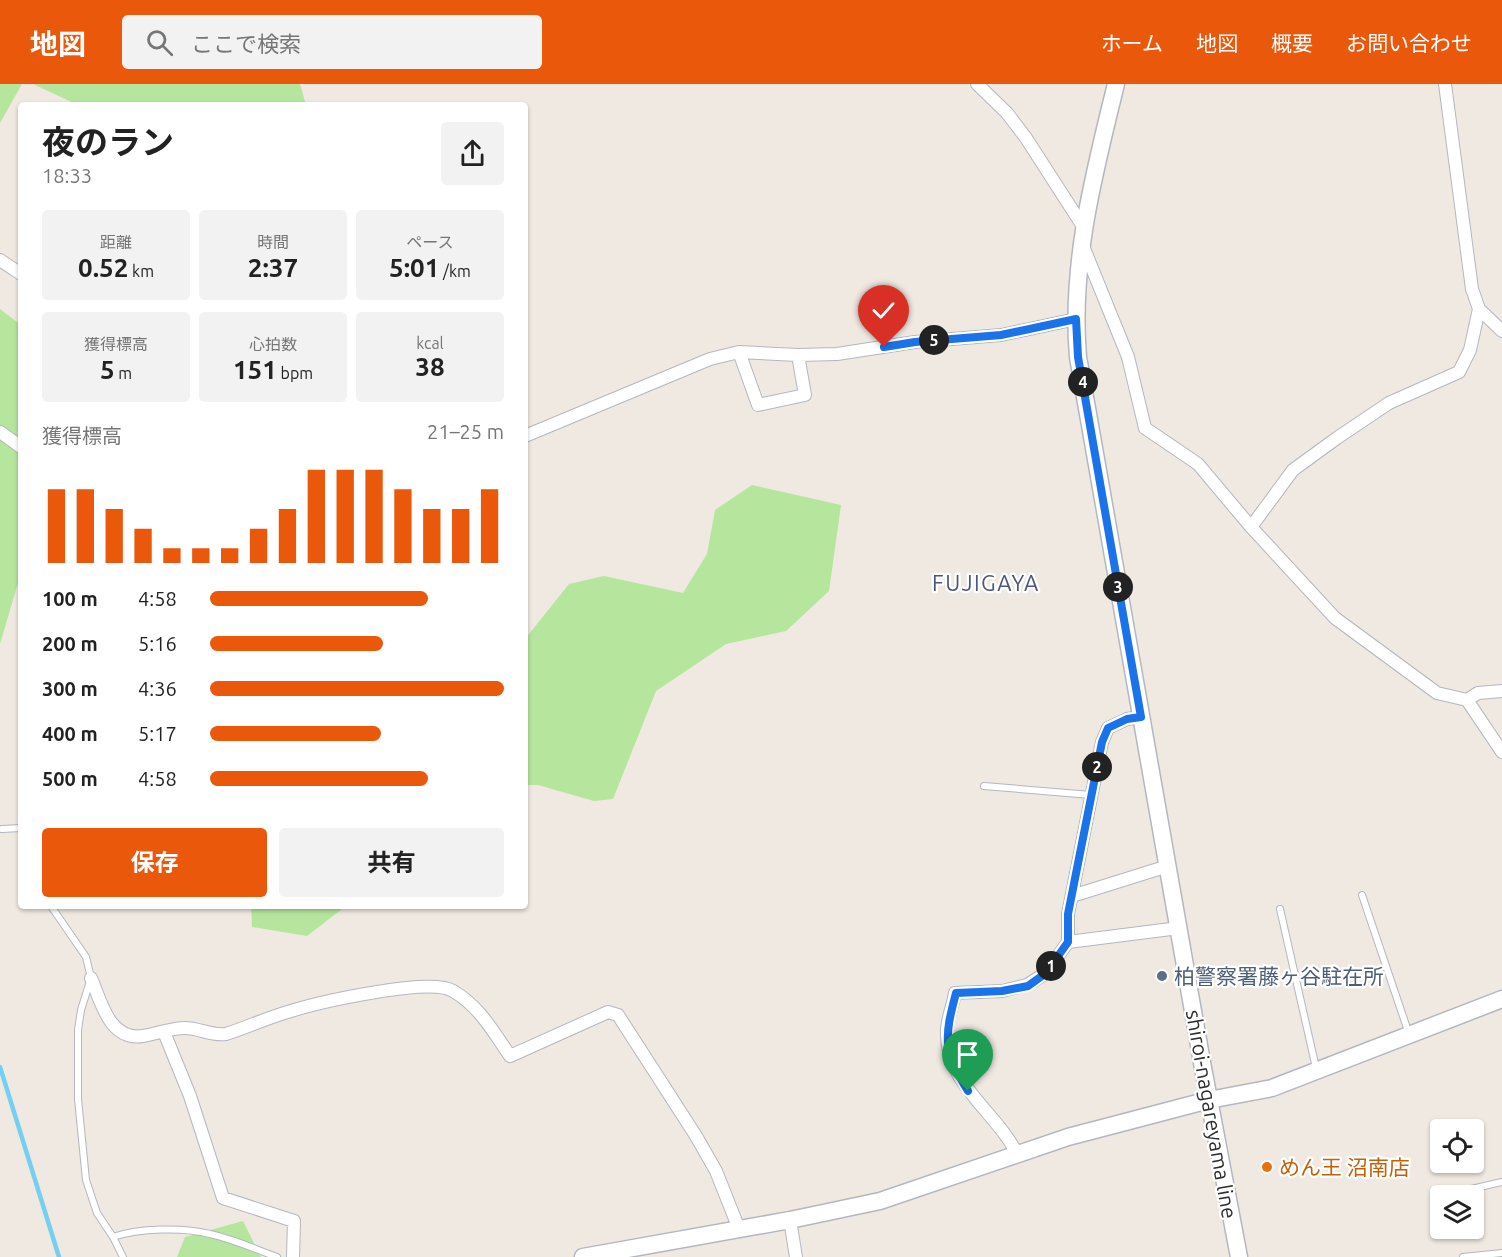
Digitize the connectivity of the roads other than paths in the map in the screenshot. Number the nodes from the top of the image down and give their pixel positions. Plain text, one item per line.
1 (977, 84) edge
2 (1116, 84) edge
3 (1445, 84) edge
4 (1083, 236) junction
5 (0, 260) edge
6 (18, 272) edge
7 (1479, 309) junction
8 (1076, 319) junction
9 (1502, 331) edge
10 (739, 352) junction
11 (798, 355) junction
12 (0, 432) edge
13 (528, 435) edge
14 (18, 445) edge
15 (1251, 527) junction
16 (1502, 691) edge
17 (1467, 700) junction
18 (1141, 717) junction
19 (1502, 752) edge
20 (984, 786) dead end
21 (1091, 795) junction
22 (18, 828) edge
23 (2, 829) dead end
24 (1168, 866) junction
25 (1362, 895) dead end
26 (1072, 896) junction
27 (53, 909) edge
28 (1280, 909) dead end
29 (1179, 928) junction
30 (1068, 942) junction
31 (91, 978) junction
32 (1502, 999) edge
33 (164, 1032) junction
34 (1409, 1035) junction
35 (1317, 1072) junction
36 (1209, 1100) junction
37 (1017, 1154) junction
38 (1502, 1182) edge
39 (1484, 1186) edge
40 (790, 1220) junction
41 (739, 1229) junction
42 (113, 1237) junction
43 (1502, 1252) edge
44 (123, 1257) edge
45 (277, 1257) edge
46 (293, 1257) edge
47 (583, 1257) edge
48 (796, 1257) edge
49 (1239, 1257) edge
50 (1463, 1257) edge

1 - 4 street
2 - 4 main road, shiroi-nagareyama line
3 - 7 street
4 - 8 main road, shiroi-nagareyama line
4 - 15 street
5 - 6 street
7 - 9 street
7 - 15 street
8 - 11 street
8 - 18 main road, shiroi-nagareyama line
10 - 11 street
10 - 11 street
10 - 13 street
12 - 14 street
15 - 17 street
16 - 17 street
17 - 19 street
18 - 21 street
18 - 24 main road, shiroi-nagareyama line
20 - 21 lane
21 - 26 street
22 - 23 lane
24 - 26 street
24 - 29 main road, shiroi-nagareyama line
25 - 34 lane
26 - 30 street
27 - 31 lane
28 - 35 lane
29 - 30 street
29 - 36 main road, shiroi-nagareyama line
30 - 37 street
31 - 33 street
31 - 42 lane
32 - 34 main road
33 - 41 street
33 - 46 street
34 - 35 main road
35 - 36 main road
36 - 37 main road
36 - 49 main road, shiroi-nagareyama line
37 - 40 main road
38 - 39 lane
40 - 41 main road
40 - 48 street
41 - 47 main road
42 - 44 lane
42 - 45 lane
43 - 50 lane

